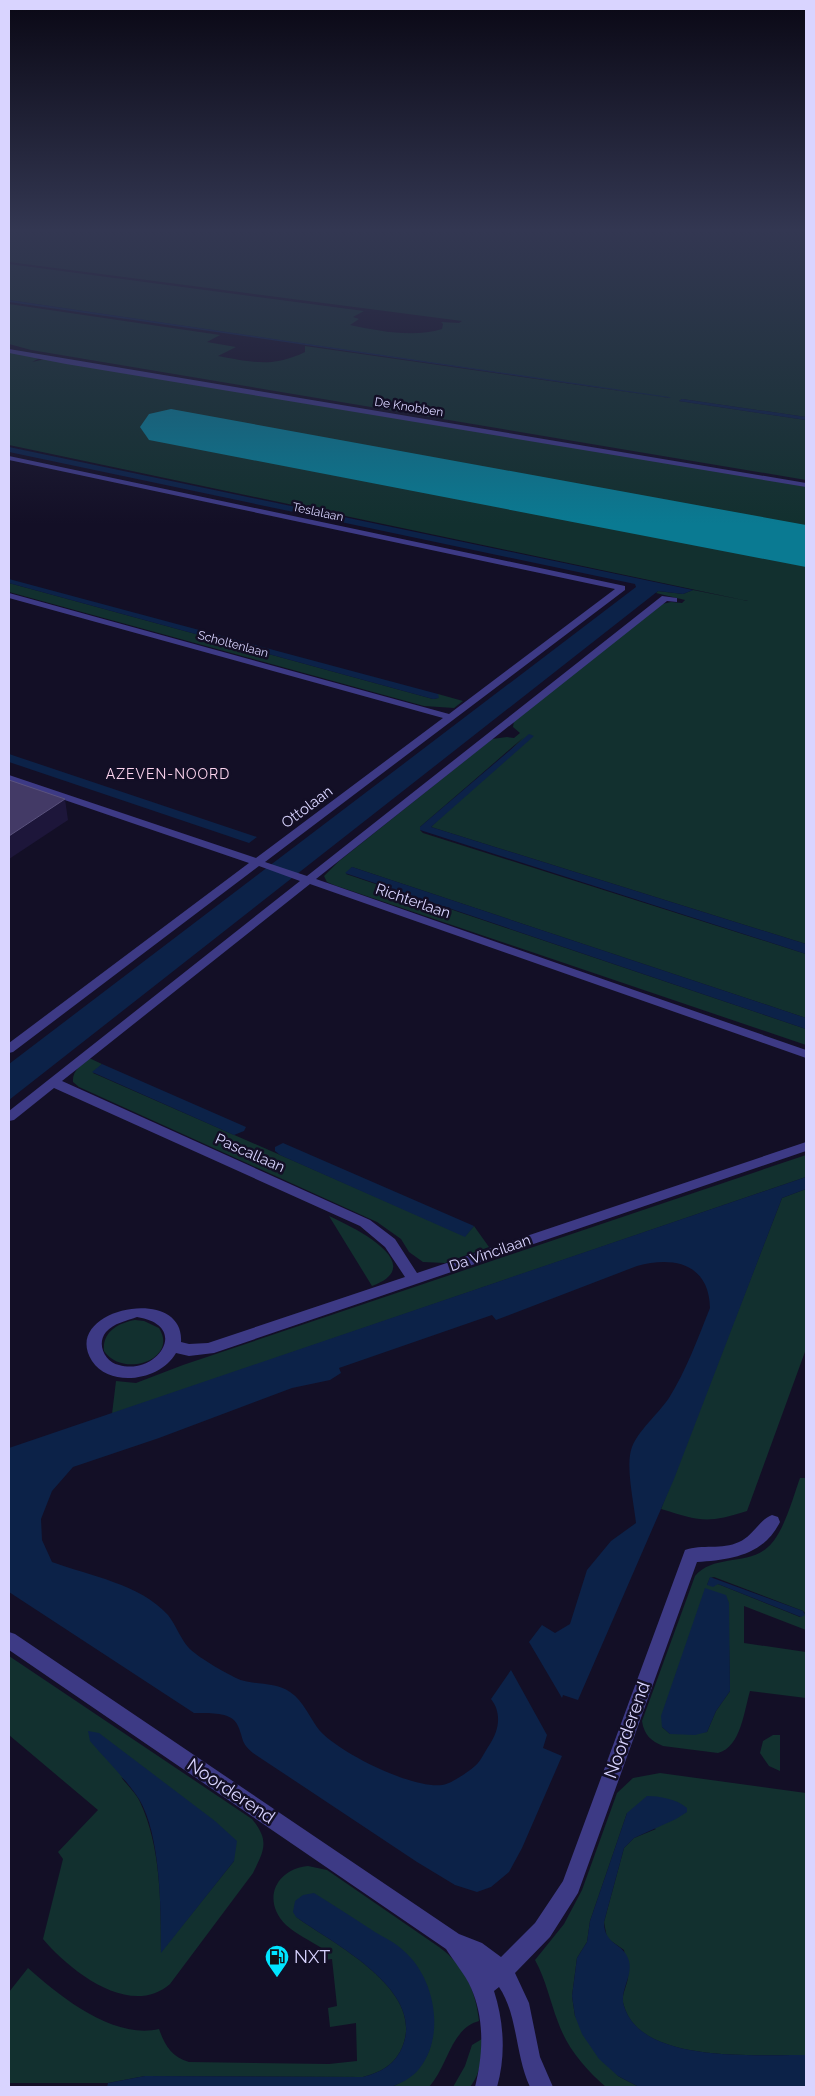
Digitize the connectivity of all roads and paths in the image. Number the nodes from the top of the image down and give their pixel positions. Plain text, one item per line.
1 (9, 350) edge
2 (9, 458) edge
3 (806, 485) edge
4 (622, 588) joint
5 (9, 595) edge
6 (674, 600) dead end
7 (451, 717) junction
8 (497, 730) junction
9 (509, 733) dead end
10 (9, 778) edge
11 (261, 864) junction
12 (304, 878) junction
13 (9, 1049) edge
14 (806, 1054) edge
15 (53, 1082) junction
16 (9, 1117) edge
17 (806, 1146) edge
18 (414, 1279) junction
19 (173, 1346) junction
20 (772, 1522) dead end
21 (9, 1640) edge
22 (453, 1942) junction
23 (500, 1973) junction
24 (482, 1987) junction
25 (486, 2087) edge
26 (542, 2087) edge

1 - 3 street, De Knobben
2 - 4 street, Teslalaan
4 - 7 street, Ottolaan
5 - 7 street, Scholtenlaan
6 - 8 street
7 - 11 street, Ottolaan
8 - 9 street
8 - 12 street
10 - 11 street, Richterlaan
11 - 12 street, Richterlaan
11 - 13 street, Ottolaan
12 - 14 street, Richterlaan
12 - 15 street
15 - 16 street
15 - 18 street, Pascallaan
17 - 18 street, Da Vincilaan
18 - 19 street, Da Vincilaan
19 - 19 street
20 - 23 street, Noorderend
21 - 22 street, Noorderend
22 - 23 street, Noorderend
22 - 24 street, Noorderend
23 - 24 street, Noorderend
23 - 26 street, Noorderend
24 - 25 street, Noorderend

